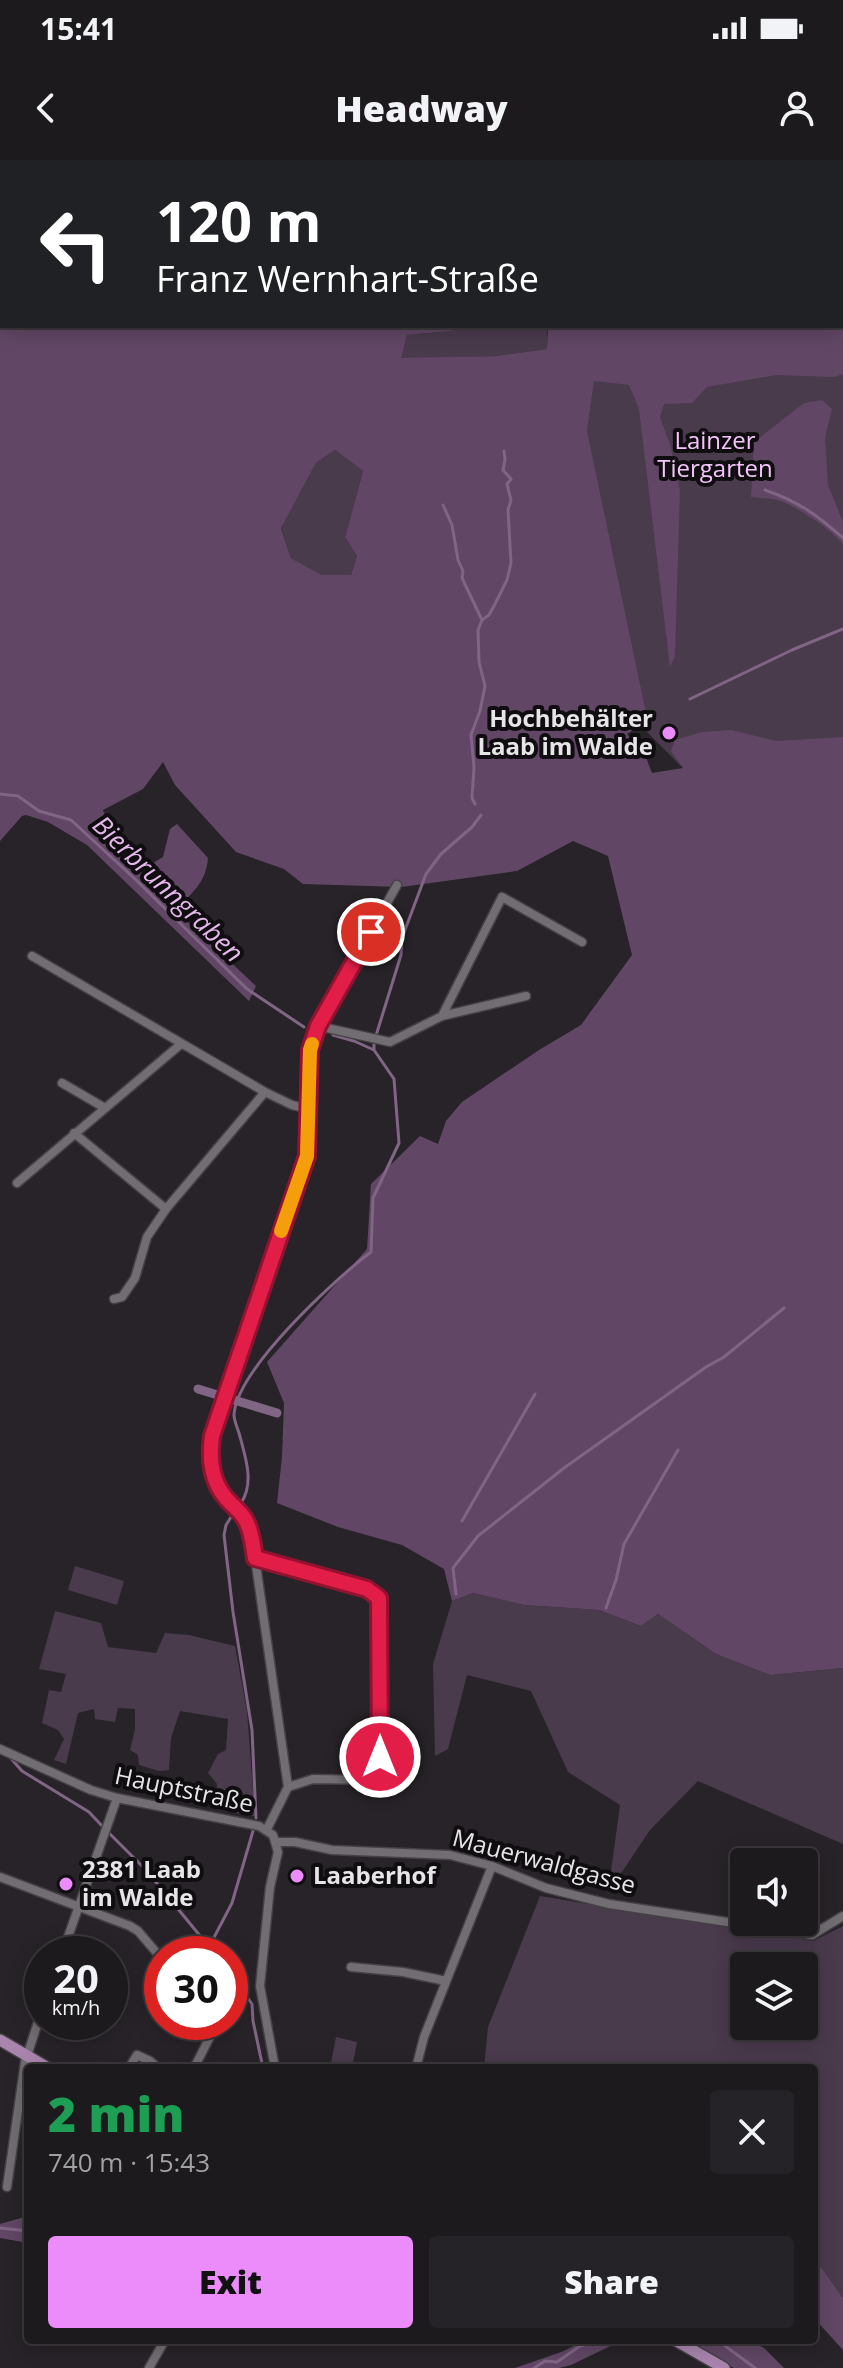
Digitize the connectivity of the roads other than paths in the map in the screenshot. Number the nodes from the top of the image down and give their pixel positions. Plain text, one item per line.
1 (397, 885) dead end
2 (582, 942) dead end
3 (32, 956) dead end
4 (526, 996) dead end
5 (442, 1016) junction
6 (318, 1026) junction
7 (181, 1044) junction
8 (62, 1083) dead end
9 (265, 1092) junction
10 (105, 1108) junction
11 (309, 1109) junction
12 (74, 1133) junction
13 (17, 1183) dead end
14 (166, 1209) junction
15 (114, 1299) dead end
16 (255, 1558) junction
17 (0, 1749) edge
18 (288, 1787) junction
19 (117, 1798) junction
20 (267, 1829) junction
21 (277, 1842) junction
22 (492, 1866) junction
23 (0, 1877) edge
24 (79, 1908) junction
25 (843, 1916) edge
26 (69, 1936) edge
27 (144, 1938) edge
28 (351, 1967) dead end
29 (446, 1981) junction
30 (0, 2040) edge
31 (32, 2040) edge
32 (208, 2040) edge
33 (27, 2055) junction
34 (26, 2064) edge
35 (42, 2064) edge
36 (132, 2064) edge
37 (152, 2064) edge
38 (196, 2064) edge
39 (274, 2064) edge
40 (417, 2064) edge
41 (24, 2075) edge
42 (7, 2187) dead end
43 (163, 2344) edge
44 (682, 2344) edge
45 (149, 2368) edge
46 (724, 2368) edge

1 - 6 street
2 - 5 street
3 - 7 street
4 - 5 street
5 - 6 street
6 - 11 street
7 - 9 street
7 - 10 street
8 - 10 street
9 - 11 street
9 - 14 street
10 - 12 street
11 - 16 street
12 - 13 street
12 - 14 street
14 - 15 street
16 - 18 street
16 - 18 street
17 - 19 street, Hauptstraße
18 - 20 street
19 - 20 street, Hauptstraße
19 - 24 street
20 - 21 street, Hauptstraße
21 - 22 street, Mauerwaldgasse
21 - 39 street, Hauptstraße
22 - 25 street, Mauerwaldgasse
22 - 29 street
23 - 24 street
24 - 26 street
24 - 27 street
28 - 29 street
29 - 40 street
30 - 33 main road
31 - 33 street
32 - 38 street
33 - 34 street
33 - 35 main road
36 - 37 street
41 - 42 street
43 - 45 street
44 - 46 main road

